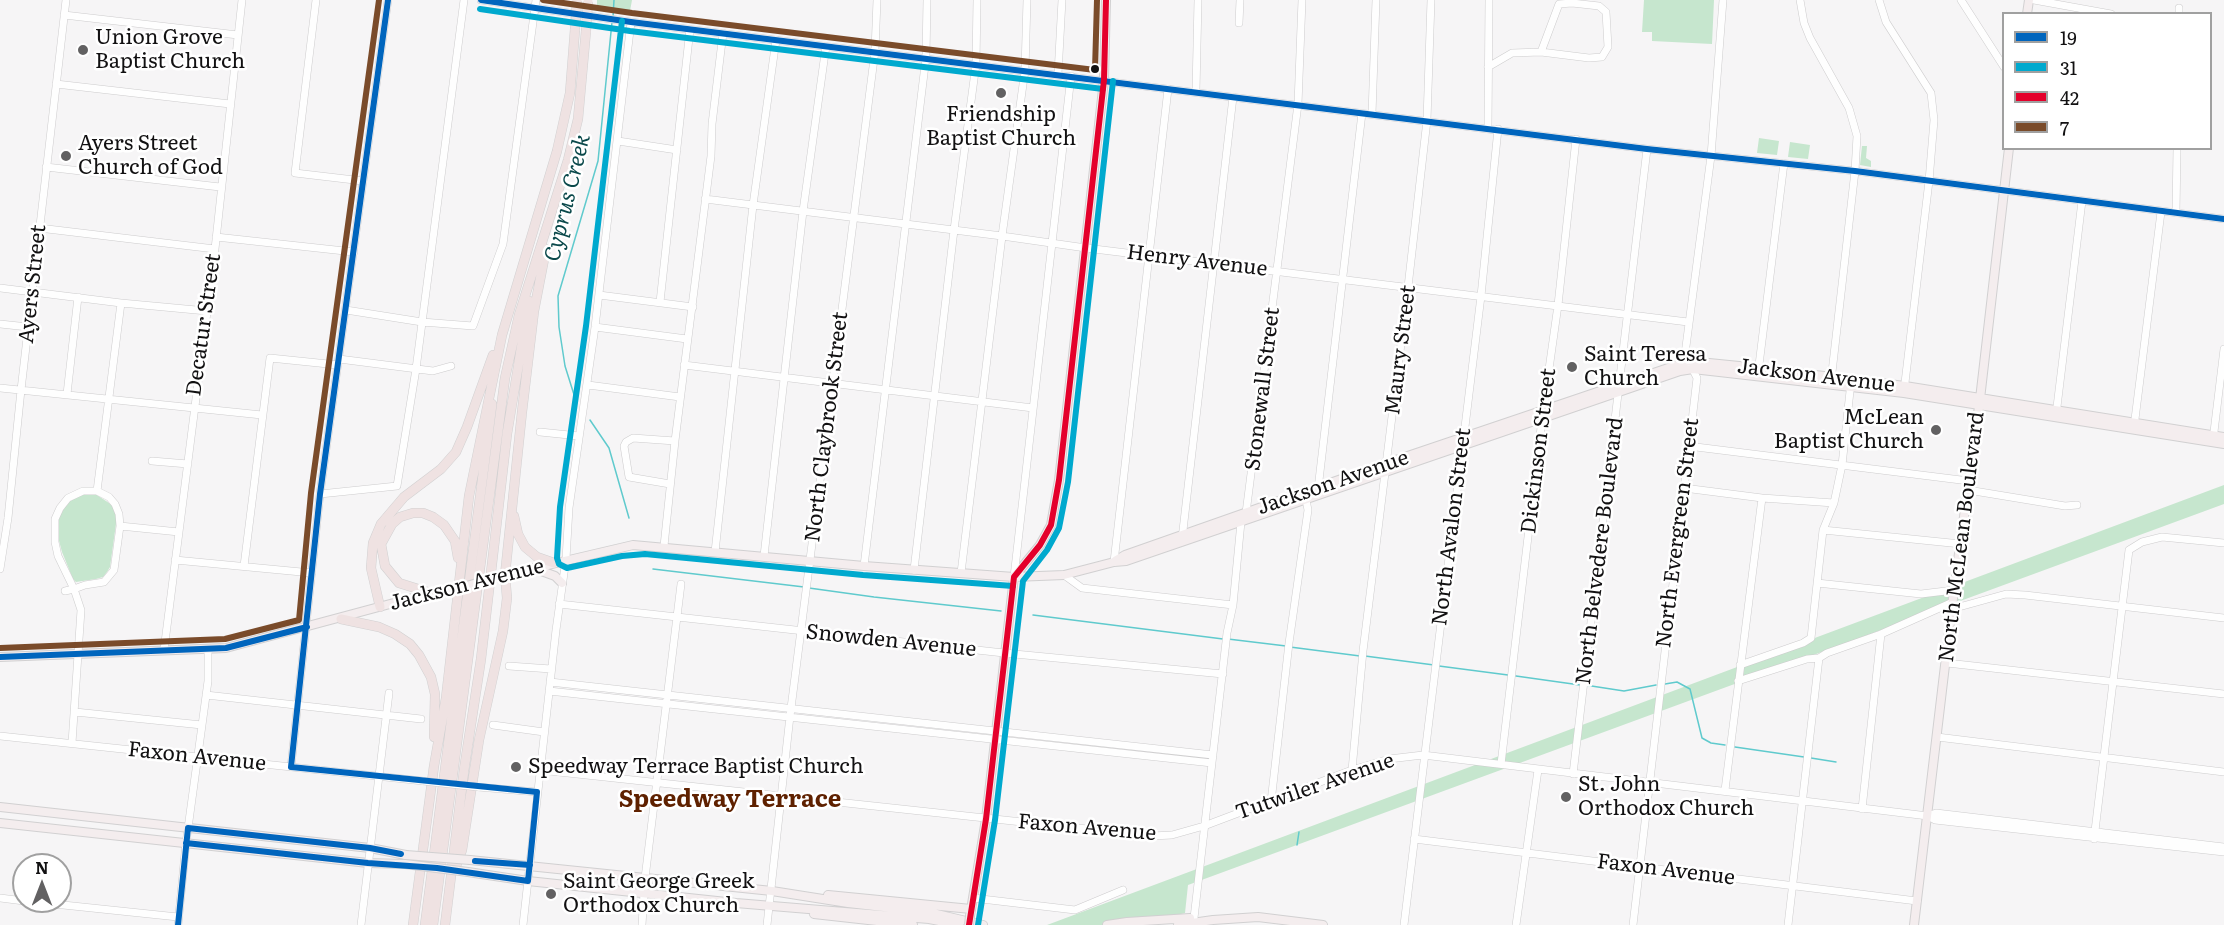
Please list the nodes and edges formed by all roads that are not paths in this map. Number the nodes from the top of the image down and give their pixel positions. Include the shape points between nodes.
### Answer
1 (66, 0) edge
2 (242, 0) edge
3 (316, 0) edge
4 (388, 0) edge
5 (464, 0) edge
6 (481, 0) edge
7 (577, 0) edge
8 (877, 0) edge
9 (927, 0) edge
10 (977, 0) edge
11 (1027, 0) edge
12 (1062, 0) edge
13 (1106, 0) edge
14 (1198, 0) edge
15 (1240, 0) edge
16 (1302, 0) edge
17 (1376, 0) edge
18 (1431, 0) edge
19 (1489, 0) edge
20 (1724, 0) edge
21 (1800, 0) edge
22 (1879, 0) edge
23 (1961, 0) edge
24 (2034, 0) edge
25 (588, 1) edge
26 (536, 4) edge
27 (2105, 12) edge
28 (64, 15) junction
29 (631, 22) junction
30 (1239, 23) dead end
31 (690, 29) junction
32 (723, 33) junction
33 (238, 34) junction
34 (776, 40) junction
35 (826, 46) junction
36 (874, 51) junction
37 (1541, 52) junction
38 (926, 57) junction
39 (975, 64) junction
40 (2002, 64) edge
41 (1488, 67) junction
42 (1025, 70) junction
43 (1058, 74) junction
44 (1071, 76) junction
45 (1104, 80) junction
46 (56, 84) junction
47 (1168, 89) junction
48 (1196, 91) junction
49 (1233, 97) junction
50 (230, 104) junction
51 (1298, 104) junction
52 (1362, 113) junction
53 (1372, 114) junction
54 (1427, 120) junction
55 (1488, 128) junction
56 (1498, 129) junction
57 (1576, 139) junction
58 (618, 141) junction
59 (1647, 149) junction
60 (677, 150) junction
61 (2009, 150) edge
62 (2177, 150) edge
63 (1711, 156) junction
64 (1784, 163) junction
65 (46, 167) junction
66 (1855, 171) junction
67 (363, 181) junction
68 (1929, 181) junction
69 (220, 187) junction
70 (2004, 191) junction
71 (705, 199) junction
72 (2082, 201) junction
73 (753, 205) junction
74 (554, 211) junction
75 (803, 211) junction
76 (2161, 212) junction
77 (2176, 213) junction
78 (853, 217) junction
79 (2224, 219) edge
80 (905, 224) junction
81 (549, 226) junction
82 (39, 228) junction
83 (954, 230) junction
84 (1002, 236) junction
85 (216, 237) junction
86 (1052, 242) junction
87 (1086, 248) junction
88 (215, 249) junction
89 (354, 252) junction
90 (1150, 256) junction
91 (1213, 263) junction
92 (1278, 271) junction
93 (1341, 279) junction
94 (1408, 287) junction
95 (0, 288) edge
96 (32, 291) junction
97 (599, 295) junction
98 (1481, 296) junction
99 (78, 297) junction
100 (660, 302) junction
101 (121, 303) junction
102 (1558, 305) junction
103 (693, 307) junction
104 (346, 310) junction
105 (207, 311) junction
106 (1627, 315) junction
107 (422, 322) junction
108 (1689, 322) junction
109 (0, 324) edge
110 (28, 327) junction
111 (595, 327) junction
112 (502, 335) junction
113 (687, 339) junction
114 (499, 345) junction
115 (2224, 349) edge
116 (338, 362) junction
117 (684, 364) junction
118 (1691, 365) junction
119 (451, 366) dead end
120 (416, 369) junction
121 (733, 371) junction
122 (1758, 372) junction
123 (783, 377) junction
124 (1831, 380) junction
125 (833, 383) junction
126 (1851, 383) junction
127 (588, 385) junction
128 (0, 388) edge
129 (885, 389) junction
130 (21, 390) junction
131 (1619, 390) junction
132 (1904, 390) junction
133 (67, 394) junction
134 (934, 395) junction
135 (680, 397) junction
136 (110, 399) junction
137 (982, 401) junction
138 (1980, 403) junction
139 (194, 407) junction
140 (1033, 408) junction
141 (2056, 414) junction
142 (262, 415) junction
143 (1543, 415) junction
144 (2134, 426) junction
145 (540, 432) dead end
146 (579, 436) junction
147 (2224, 437) edge
148 (2213, 439) junction
149 (675, 441) junction
150 (1463, 442) junction
151 (2224, 444) edge
152 (1688, 446) junction
153 (152, 461) dead end
154 (1387, 463) junction
155 (188, 464) junction
156 (1842, 465) junction
157 (1386, 473) junction
158 (670, 484) junction
159 (1968, 485) junction
160 (1684, 488) junction
161 (513, 489) junction
162 (97, 491) junction
163 (1318, 491) junction
164 (320, 494) junction
165 (1305, 496) junction
166 (1762, 498) junction
167 (1834, 503) junction
168 (2077, 505) dead end
169 (1246, 513) junction
170 (1240, 522) junction
171 (120, 526) junction
172 (1823, 530) junction
173 (179, 532) junction
174 (1183, 538) junction
175 (2224, 543) edge
176 (1961, 544) junction
177 (664, 546) junction
178 (715, 552) junction
179 (764, 556) junction
180 (566, 559) junction
181 (175, 560) junction
182 (811, 561) junction
183 (1114, 562) junction
184 (554, 563) junction
185 (244, 566) junction
186 (864, 566) junction
187 (533, 568) junction
188 (0, 569) edge
189 (459, 570) junction
190 (914, 570) junction
191 (312, 573) junction
192 (961, 573) junction
193 (1064, 575) junction
194 (503, 576) junction
195 (1014, 577) junction
196 (562, 583) junction
197 (1817, 583) junction
198 (681, 584) dead end
199 (74, 589) junction
200 (1954, 590) junction
201 (65, 591) dead end
202 (431, 594) junction
203 (560, 604) junction
204 (1233, 605) junction
205 (1953, 605) junction
206 (380, 607) junction
207 (2123, 607) junction
208 (677, 617) junction
209 (2224, 618) edge
210 (341, 619) junction
211 (307, 627) junction
212 (802, 631) junction
213 (1881, 634) junction
214 (208, 649) junction
215 (164, 650) junction
216 (78, 653) junction
217 (1004, 653) junction
218 (0, 657) edge
219 (1819, 658) junction
220 (1947, 663) junction
221 (1740, 665) junction
222 (509, 666) dead end
223 (551, 669) junction
224 (1223, 674) junction
225 (1738, 681) junction
226 (550, 682) junction
227 (2113, 682) junction
228 (549, 691) junction
229 (389, 693) dead end
230 (2224, 694) edge
231 (206, 695) junction
232 (668, 699) junction
233 (299, 706) junction
234 (75, 712) junction
235 (791, 712) junction
236 (387, 715) junction
237 (421, 719) dead end
238 (202, 725) junction
239 (493, 725) dead end
240 (544, 732) junction
241 (995, 734) junction
242 (0, 736) edge
243 (1937, 737) junction
244 (72, 743) junction
245 (1120, 748) junction
246 (1213, 755) junction
247 (1424, 755) junction
248 (199, 758) junction
249 (2104, 758) junction
250 (1212, 763) junction
251 (1501, 764) junction
252 (434, 766) junction
253 (291, 767) junction
254 (540, 770) junction
255 (1352, 770) junction
256 (1538, 770) junction
257 (2224, 772) edge
258 (1573, 774) junction
259 (379, 777) junction
260 (1649, 781) junction
261 (658, 784) junction
262 (1725, 790) junction
263 (537, 792) junction
264 (782, 797) junction
265 (1803, 801) junction
266 (1270, 802) junction
267 (0, 807) edge
268 (1862, 809) junction
269 (1928, 816) junction
270 (986, 819) junction
271 (0, 823) edge
272 (1204, 826) junction
273 (188, 828) junction
274 (2095, 836) junction
275 (1414, 839) junction
276 (186, 843) junction
277 (2175, 844) junction
278 (370, 848) junction
279 (2224, 848) edge
280 (2224, 852) edge
281 (1527, 853) junction
282 (405, 860) junction
283 (368, 862) junction
284 (530, 865) junction
285 (1639, 868) junction
286 (645, 878) junction
287 (528, 881) junction
288 (450, 885) junction
289 (1793, 885) junction
290 (1123, 890) dead end
291 (772, 891) junction
292 (645, 893) junction
293 (973, 898) junction
294 (1917, 901) junction
295 (770, 906) junction
296 (72, 907) edge
297 (970, 917) edge
298 (1194, 918) junction
299 (1234, 918) junction
300 (178, 921) edge
301 (361, 925) edge
302 (413, 925) edge
303 (425, 925) edge
304 (433, 925) edge
305 (445, 925) edge
306 (523, 925) edge
307 (642, 925) edge
308 (767, 925) edge
309 (913, 925) edge
310 (959, 925) edge
311 (983, 925) edge
312 (1107, 925) edge
313 (1178, 925) edge
314 (1323, 925) edge
315 (1404, 925) edge
316 (1516, 925) edge
317 (1633, 925) edge
318 (1788, 925) edge
319 (1914, 925) edge

1 - 28 street, Ayers Street
2 - 33 street, Decatur Street
3 - 67 street via 295,173
4 - 67 street
5 - 107 street
6 - 26 street
7 - 112 highway, bridge via 570,93 557,151
8 - 36 street, North Claybrook Street
9 - 38 street
10 - 39 street
11 - 42 street
12 - 43 street
13 - 45 main road
14 - 48 street
15 - 30 street
16 - 51 street, Stonewall Street
17 - 53 street
18 - 54 street, Maury Street
19 - 41 street
20 - 63 street, North Evergreen Street
21 - 66 street via 1810,38 1852,116 1857,142
22 - 68 street via 1886,22 1931,93 1934,120
23 - 40 street
24 - 27 street
25 - 74 highway, bridge via 578,119
26 - 29 street
26 - 107 street via 503,244 473,326
28 - 33 street
28 - 46 street, Ayers Street
29 - 31 street
29 - 58 street
31 - 32 street
31 - 60 street
32 - 34 street
32 - 71 street
33 - 50 street, Decatur Street
34 - 35 street
34 - 73 street
35 - 36 street
35 - 75 street
36 - 38 street
36 - 78 street, North Claybrook Street
37 - 37 street via 1602,57 1608,47 1606,12 1599,6 1559,4
37 - 41 street via 1512,53
38 - 39 street
38 - 80 street
39 - 42 street
39 - 83 street
41 - 55 street
42 - 43 street
42 - 84 street
43 - 44 street
44 - 45 street
44 - 86 street
45 - 47 street
45 - 87 main road
46 - 50 street
46 - 65 street, Ayers Street
47 - 48 street
47 - 90 street
48 - 49 street
49 - 51 street
49 - 91 street
50 - 69 street, Decatur Street
51 - 52 street
51 - 92 street, Stonewall Street
52 - 53 street
52 - 93 street
53 - 54 street
54 - 55 street
54 - 94 street, Maury Street
55 - 56 street
56 - 57 street
56 - 98 street, North Avalon Street
57 - 59 street
57 - 102 street, Dickinson Street
58 - 60 street
58 - 97 street
59 - 63 street
59 - 106 street, North Belvedere Boulevard
60 - 100 street
61 - 70 main road, North McLean Boulevard
62 - 77 street
63 - 64 street
63 - 108 street, North Evergreen Street
64 - 66 street
64 - 122 street
65 - 69 street
65 - 82 street, Ayers Street
66 - 68 street
66 - 124 street
67 - 89 street
68 - 70 street
68 - 132 street
69 - 85 street, Decatur Street
70 - 72 street
70 - 138 main road, North McLean Boulevard
71 - 73 street, Henry Avenue
71 - 103 street
72 - 76 street
72 - 141 street
73 - 75 street, Henry Avenue
73 - 121 street
74 - 81 highway
74 - 161 highway via 534,311
75 - 78 street, Henry Avenue
75 - 123 street
76 - 77 street
76 - 144 street
77 - 79 street
78 - 80 street, Henry Avenue
78 - 125 street, North Claybrook Street
80 - 83 street, Henry Avenue
80 - 129 street
81 - 288 highway via 527,309 507,434
81 - 304 highway via 519,315 505,378
82 - 88 street
82 - 96 street, Ayers Street
83 - 84 street, Henry Avenue
83 - 134 street
84 - 86 street, Henry Avenue
84 - 137 street
85 - 88 street, Decatur Street
85 - 89 street
86 - 87 street, Henry Avenue
86 - 140 street
87 - 90 street, Henry Avenue
87 - 195 main road via 1051,525
88 - 105 street, Decatur Street
89 - 104 street
90 - 91 street, Henry Avenue
90 - 183 street
91 - 92 street, Henry Avenue
91 - 174 street
92 - 93 street, Henry Avenue
92 - 169 street, Stonewall Street
93 - 94 street, Henry Avenue
93 - 163 street
94 - 98 street, Henry Avenue
94 - 154 street, Maury Street
95 - 96 street
96 - 99 street
96 - 110 street, Ayers Street
97 - 100 street
97 - 111 street
98 - 102 street, Henry Avenue
98 - 150 street, North Avalon Street
99 - 101 street
99 - 133 street
100 - 103 street
101 - 105 street
101 - 136 street
102 - 106 street, Henry Avenue
102 - 143 street, Dickinson Street
103 - 113 street
104 - 107 street
104 - 116 street
105 - 139 street, Decatur Street
106 - 108 street, Henry Avenue
106 - 131 street, North Belvedere Boulevard
107 - 120 street
108 - 118 street, North Evergreen Street via 1685,354
109 - 110 street
110 - 130 street, Ayers Street
111 - 113 street
111 - 127 street
112 - 114 highway
112 - 206 highway via 456,452 441,469 404,496 381,524 373,543 371,568
113 - 117 street
114 - 189 highway via 469,496
114 - 303 highway
115 - 148 street
116 - 120 street
116 - 142 street via 270,358
116 - 164 street
117 - 121 street
117 - 135 street
118 - 122 main road, Jackson Avenue
118 - 131 main road, Jackson Avenue
118 - 152 street, North Evergreen Street via 1697,378
119 - 120 street via 433,371
120 - 164 street via 397,486
121 - 123 street
121 - 178 street
122 - 124 main road, Jackson Avenue
123 - 125 street
123 - 179 street
124 - 126 main road, Jackson Avenue
125 - 129 street
125 - 182 street, North Claybrook Street
126 - 132 main road, Jackson Avenue
126 - 156 street
127 - 135 street
127 - 146 street
128 - 130 street
129 - 134 street
129 - 186 street
130 - 133 street
130 - 188 street, Ayers Street
131 - 143 main road, Jackson Avenue
131 - 258 street, North Belvedere Boulevard
132 - 138 main road, Jackson Avenue
133 - 136 street
134 - 137 street
134 - 190 street
135 - 149 street
136 - 139 street
136 - 162 street
137 - 140 street
137 - 192 street
138 - 141 main road, Jackson Avenue
138 - 159 main road, North McLean Boulevard
139 - 142 street
139 - 155 street, Decatur Street
140 - 195 street
141 - 144 main road, Jackson Avenue
142 - 185 street
143 - 150 main road, Jackson Avenue
143 - 251 street, Dickinson Street
144 - 148 main road, Jackson Avenue
145 - 146 street
146 - 180 street
147 - 148 main road, Jackson Avenue
148 - 151 main road, Jackson Avenue
149 - 158 street
149 - 158 street via 633,438 624,446 629,477
150 - 154 main road, Jackson Avenue
150 - 157 main road, Jackson Avenue
150 - 247 street, North Avalon Street
152 - 156 street
152 - 160 street, North Evergreen Street
153 - 155 street
154 - 157 street, Maury Street
154 - 163 main road, Jackson Avenue
155 - 173 street, Decatur Street
156 - 159 street
156 - 167 street
157 - 163 main road, Jackson Avenue
157 - 255 street, Maury Street
158 - 177 street
159 - 168 street
159 - 176 main road, North McLean Boulevard
160 - 166 street
160 - 260 street, North Evergreen Street
161 - 184 highway via 518,534 537,557
161 - 194 highway
162 - 171 street via 115,504
162 - 199 street via 83,491 68,498 55,519 58,556
163 - 165 main road, Jackson Avenue
164 - 191 street
165 - 169 main road, Jackson Avenue
165 - 170 main road, Jackson Avenue
165 - 266 street via 1308,510
166 - 167 street
166 - 221 street
167 - 172 street
169 - 170 street, Stonewall Street
169 - 174 main road, Jackson Avenue
170 - 174 main road, Jackson Avenue
170 - 204 street, Stonewall Street
171 - 173 street
171 - 199 street via 114,570 104,582
172 - 176 street
172 - 197 street
173 - 181 street, Decatur Street
174 - 183 main road, Jackson Avenue
175 - 207 street via 2162,537 2129,550
176 - 200 main road, North McLean Boulevard
177 - 178 main road, Jackson Avenue
177 - 180 main road, Jackson Avenue via 633,544
178 - 179 main road, Jackson Avenue
179 - 182 main road, Jackson Avenue
180 - 184 main road, Jackson Avenue
180 - 196 street
181 - 185 street
181 - 215 street, Decatur Street
182 - 186 main road, Jackson Avenue
182 - 212 street, North Claybrook Street
183 - 193 main road, Jackson Avenue
184 - 187 main road, Jackson Avenue
185 - 191 street
186 - 190 main road, Jackson Avenue
187 - 194 main road, Jackson Avenue
187 - 196 main road via 555,576
189 - 202 highway via 455,541 444,525 423,513 400,517 381,544 385,567 399,583
189 - 252 highway via 446,698
190 - 192 main road, Jackson Avenue
191 - 211 street
192 - 195 main road, Jackson Avenue
193 - 195 main road, Jackson Avenue
193 - 204 street via 1082,588
194 - 202 main road, Jackson Avenue, bridge
194 - 288 highway via 507,598 503,631 479,740 462,849
195 - 217 main road
196 - 203 street
197 - 200 street via 1921,594
197 - 221 street via 1810,638
198 - 208 street
199 - 201 street
199 - 216 street via 81,610
200 - 205 main road, North McLean Boulevard
202 - 206 main road, Jackson Avenue
203 - 208 street, Snowden Avenue
203 - 223 street
204 - 224 street, Stonewall Street
205 - 207 street via 1959,608 2006,594
205 - 213 street
205 - 220 main road, North McLean Boulevard
206 - 210 main road, Jackson Avenue
207 - 209 street
207 - 227 street
208 - 212 street, Snowden Avenue
208 - 232 street
210 - 211 main road, Jackson Avenue
210 - 252 highway via 395,634 419,655 435,694
211 - 214 main road, Jackson Avenue via 229,648
211 - 233 street
212 - 217 street, Snowden Avenue
212 - 235 street, North Claybrook Street
213 - 219 street
213 - 268 street
214 - 215 main road, Jackson Avenue
214 - 231 street
215 - 216 main road, Jackson Avenue
216 - 218 main road, Jackson Avenue
216 - 234 street
217 - 224 street, Snowden Avenue
217 - 241 main road
219 - 225 street
219 - 265 street
220 - 227 street
220 - 243 main road, North McLean Boulevard
221 - 225 street
222 - 223 street
223 - 226 street
224 - 246 street, Stonewall Street
225 - 262 street
226 - 228 street
226 - 232 street
227 - 230 street
227 - 249 street
228 - 232 street
228 - 240 street
229 - 236 street
231 - 233 street
231 - 238 street
232 - 235 street
232 - 261 street
233 - 236 street
233 - 253 street
234 - 238 street
234 - 244 street
235 - 241 street
235 - 264 street, North Claybrook Street
236 - 237 street
236 - 259 street
238 - 248 street
239 - 240 street
240 - 254 street
241 - 245 street
241 - 270 main road
242 - 244 street, Faxon Avenue
243 - 249 street
243 - 269 main road, North McLean Boulevard
244 - 248 street, Faxon Avenue
245 - 246 street
245 - 250 street
246 - 250 street, Stonewall Street
247 - 251 street, Tutwiler Avenue
247 - 255 street, Tutwiler Avenue via 1389,759
247 - 275 street, North Avalon Street
248 - 253 street, Faxon Avenue
248 - 273 street
249 - 257 street
249 - 274 street
250 - 272 street, Stonewall Street
251 - 256 street, Tutwiler Avenue
252 - 302 highway
253 - 259 street, Faxon Avenue
254 - 261 street, Faxon Avenue
254 - 263 street
255 - 266 street, Tutwiler Avenue
256 - 258 street, Tutwiler Avenue
256 - 281 street
258 - 260 street, Tutwiler Avenue
259 - 263 street, Faxon Avenue, bridge
259 - 278 street
260 - 262 street, Tutwiler Avenue
260 - 285 street, North Evergreen Street
261 - 264 street, Faxon Avenue
261 - 286 street
262 - 265 street, Tutwiler Avenue
263 - 284 street
264 - 270 street, Faxon Avenue
264 - 291 street, North Claybrook Street
265 - 268 street, Tutwiler Avenue
265 - 289 street
266 - 272 street, Tutwiler Avenue
267 - 273 main road
268 - 269 street, Tutwiler Avenue
269 - 274 street, Tutwiler Avenue via 1935,820
269 - 294 main road, North McLean Boulevard
270 - 272 street, Faxon Avenue via 1152,836
270 - 293 main road
271 - 276 main road
272 - 298 street, Stonewall Street
273 - 276 street
273 - 278 main road
274 - 277 street, Tutwiler Avenue
275 - 281 street, Faxon Avenue
275 - 315 street, North Avalon Street
276 - 283 main road
276 - 300 street
277 - 279 street, Tutwiler Avenue
277 - 280 street, Tutwiler Avenue
278 - 282 main road
278 - 283 street
281 - 285 street, Faxon Avenue
281 - 316 street
282 - 283 main road
282 - 284 main road, bridge
282 - 287 main road, bridge
283 - 301 street
284 - 286 main road
284 - 287 street
285 - 289 street, Faxon Avenue
285 - 317 street, North Evergreen Street
286 - 291 main road
286 - 292 street
287 - 292 main road
287 - 306 street
288 - 305 highway
289 - 294 street, Faxon Avenue
289 - 318 street
290 - 293 street via 1075,910
291 - 295 street, North Claybrook Street
291 - 297 main road
291 - 311 main road via 928,912
292 - 295 main road
292 - 307 street
293 - 297 main road
294 - 319 main road, North McLean Boulevard
295 - 308 street, North Claybrook Street
295 - 309 main road
295 - 310 main road
296 - 300 street
298 - 299 main road
298 - 312 main road
299 - 313 main road
299 - 314 main road via 1267,917

